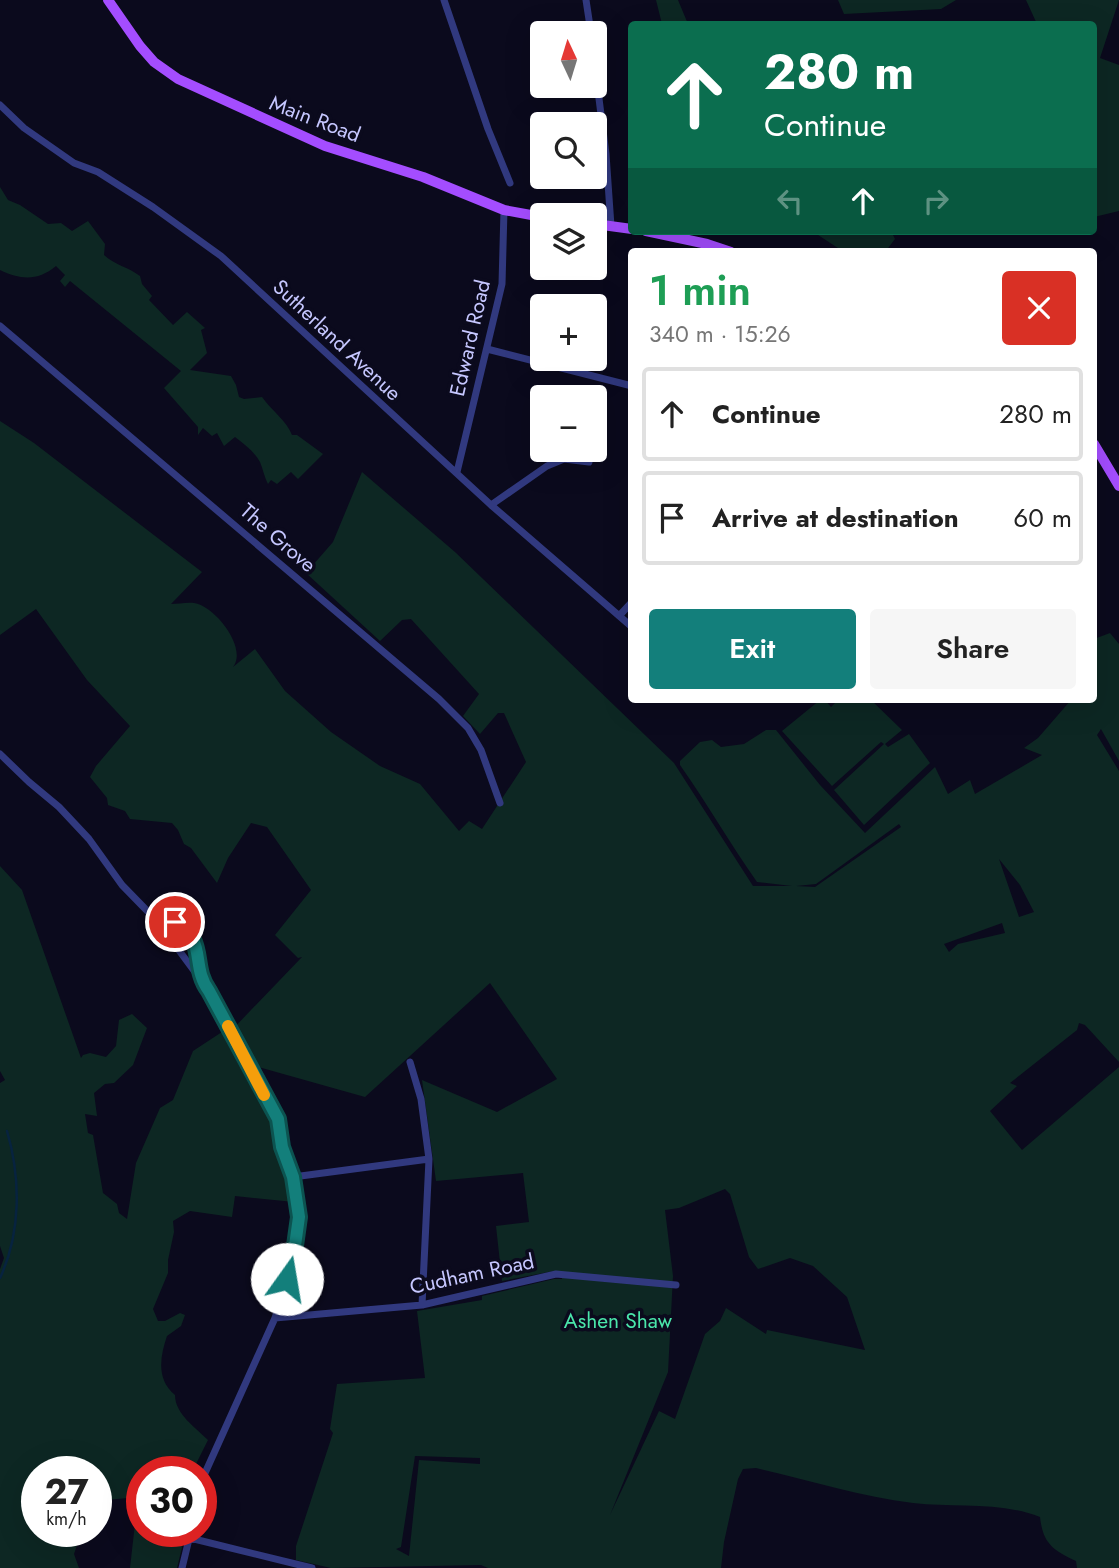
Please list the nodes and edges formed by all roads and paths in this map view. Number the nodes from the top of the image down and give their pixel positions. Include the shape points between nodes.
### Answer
1 (108, 0) edge
2 (444, 0) edge
3 (586, 0) edge
4 (589, 21) edge
5 (599, 98) edge
6 (0, 105) edge
7 (510, 183) dead end
8 (504, 210) junction
9 (530, 215) edge
10 (607, 226) edge
11 (611, 226) junction
12 (628, 228) edge
13 (665, 235) edge
14 (719, 248) edge
15 (0, 326) edge
16 (487, 349) junction
17 (628, 385) edge
18 (1097, 449) edge
19 (557, 462) edge
20 (457, 472) junction
21 (1119, 486) edge
22 (491, 505) junction
23 (628, 606) edge
24 (619, 616) junction
25 (628, 624) edge
26 (0, 754) edge
27 (499, 803) dead end
28 (158, 922) junction
29 (201, 979) junction
30 (411, 1062) dead end
31 (429, 1159) junction
32 (293, 1177) junction
33 (676, 1285) dead end
34 (422, 1305) junction
35 (275, 1318) junction
36 (213, 1456) edge
37 (217, 1542) edge
38 (188, 1547) edge
39 (183, 1568) edge
40 (312, 1568) edge

1 - 8 main road, Main Road via 154,62 178,79 325,146 423,177
2 - 7 street
3 - 4 street
5 - 11 street
6 - 20 street, Sutherland Avenue via 74,163 98,172 221,256
8 - 9 main road, Main Road
8 - 16 street, Edward Road via 502,284
10 - 11 main road
11 - 12 main road
13 - 14 main road
15 - 27 street, The Grove via 439,699 468,728 481,750
16 - 17 street
16 - 20 street, Edward Road
18 - 21 main road
19 - 22 street
20 - 22 street, Sutherland Avenue
22 - 24 street, Sutherland Avenue
23 - 24 street
24 - 25 street, Sutherland Avenue
26 - 28 street via 59,807 89,839 121,885
28 - 29 street
28 - 29 street via 175,922 187,929 197,945
29 - 32 street via 278,1119
30 - 31 street
31 - 32 street
31 - 34 street
32 - 35 street via 299,1217 293,1260
33 - 34 street, Cudham Road via 556,1274
34 - 35 street, Cudham Road
35 - 36 street
37 - 40 street
38 - 39 street

